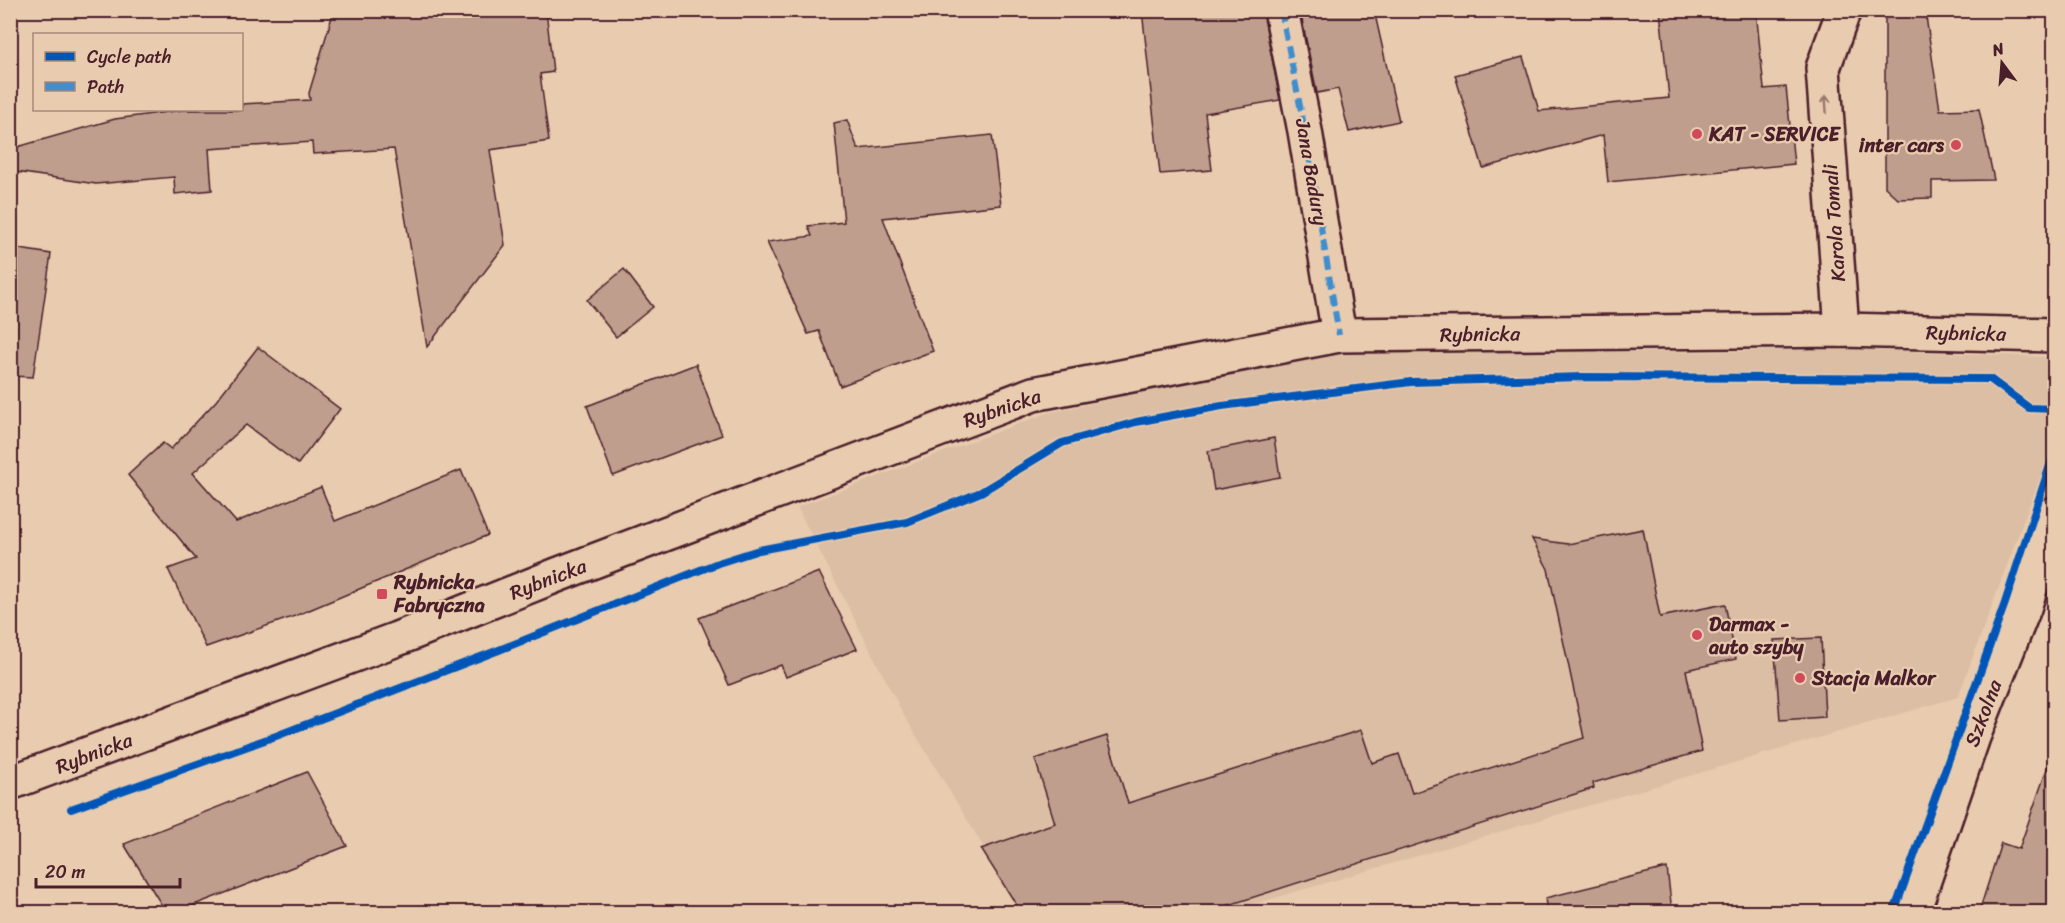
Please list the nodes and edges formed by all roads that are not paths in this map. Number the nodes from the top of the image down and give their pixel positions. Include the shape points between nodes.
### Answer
1 (1281, 10) edge
2 (1844, 10) edge
3 (1842, 330) junction
4 (1339, 335) junction
5 (2055, 335) edge
6 (2055, 514) edge
7 (10, 783) edge
8 (1913, 912) edge

1 - 4 street, Jana Badury
3 -> 2 street, Karola Tomali via 1823,68
3 - 4 street, Rybnicka
3 - 5 street, Rybnicka
4 - 7 street, Rybnicka via 1034,394
6 - 8 street, Szkolna

